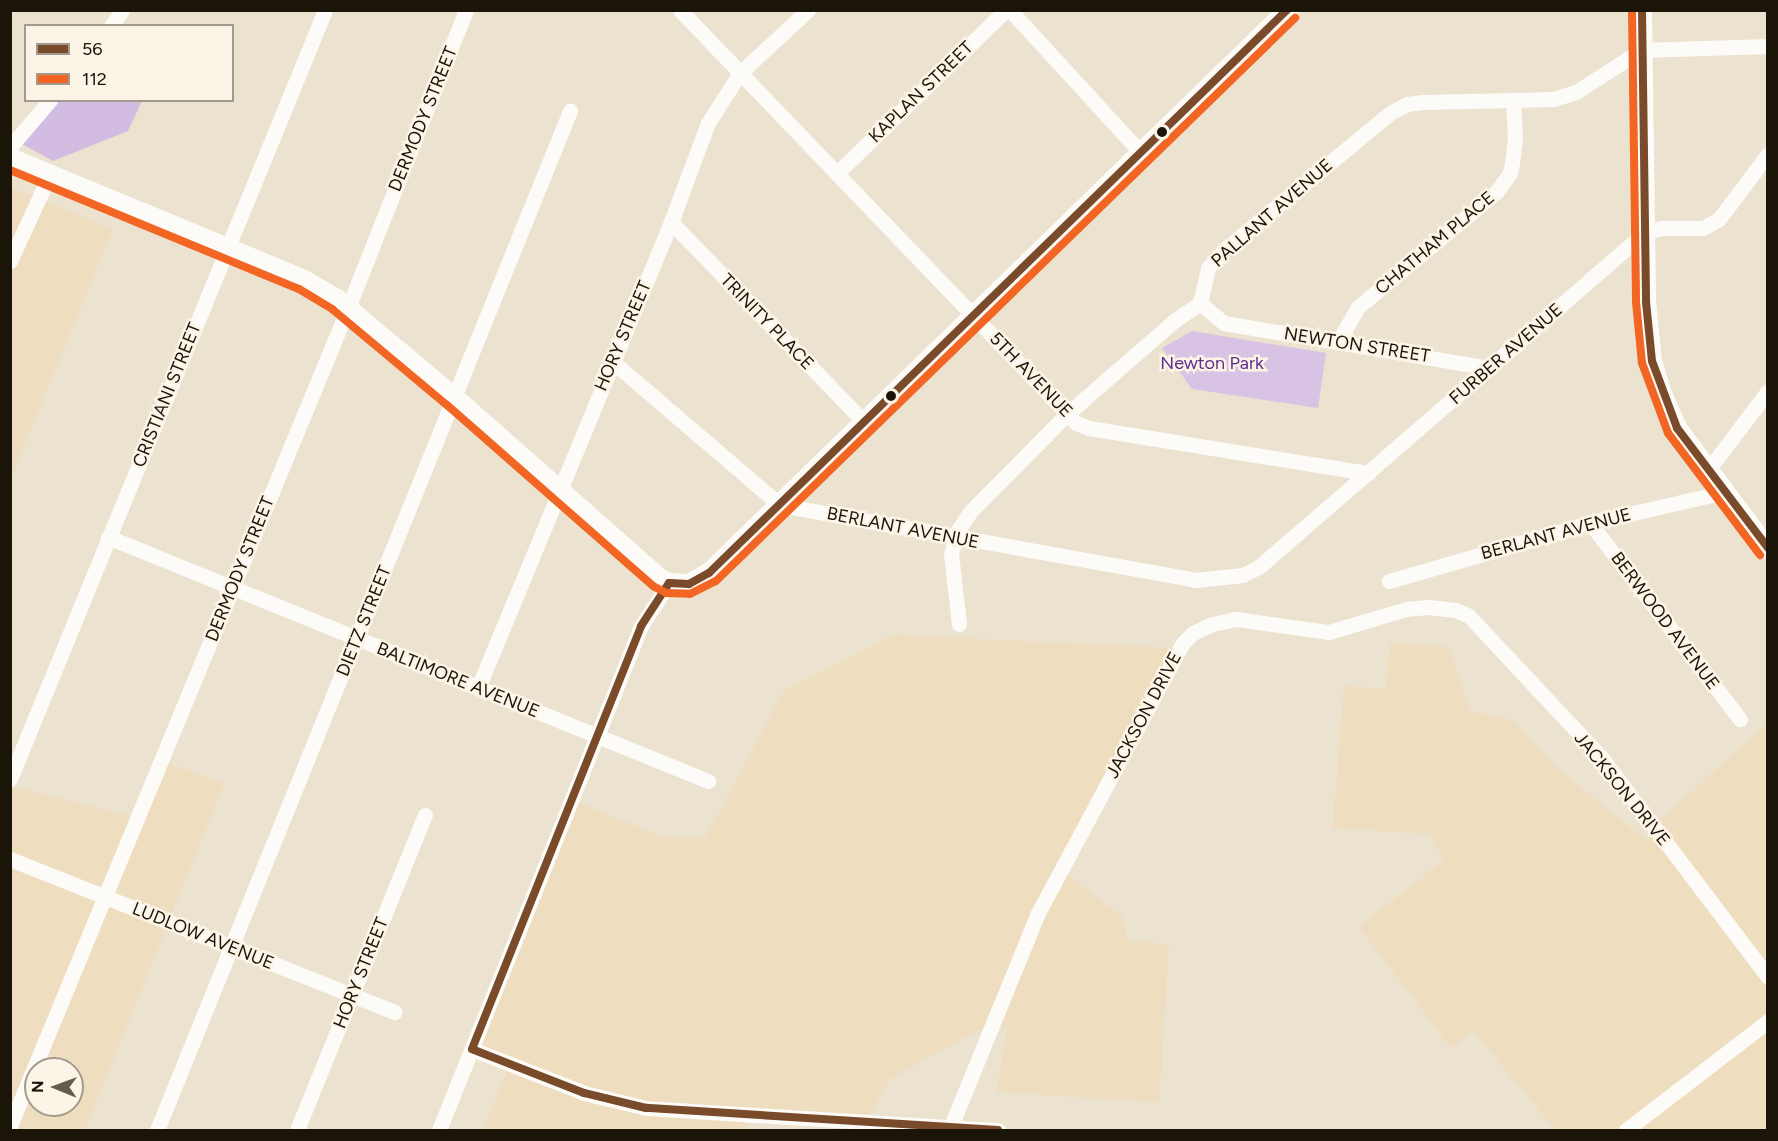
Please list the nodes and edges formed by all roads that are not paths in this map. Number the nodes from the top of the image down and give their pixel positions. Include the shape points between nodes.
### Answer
1 (122, 10) edge
2 (325, 10) edge
3 (466, 10) edge
4 (680, 10) edge
5 (808, 10) edge
6 (1006, 10) edge
7 (1010, 10) edge
8 (1288, 10) edge
9 (1642, 10) edge
10 (112, 24) edge
11 (1767, 46) edge
12 (1641, 50) junction
13 (740, 73) junction
14 (1514, 100) junction
15 (48, 102) edge
16 (570, 111) dead end
17 (10, 147) edge
18 (1141, 153) junction
19 (1767, 154) edge
20 (10, 158) edge
21 (837, 173) junction
22 (50, 174) junction
23 (671, 222) junction
24 (1644, 233) junction
25 (227, 248) junction
26 (10, 261) edge
27 (1200, 303) junction
28 (348, 308) junction
29 (974, 315) junction
30 (1338, 342) junction
31 (613, 362) junction
32 (1490, 368) junction
33 (1767, 391) edge
34 (454, 397) junction
35 (1067, 414) junction
36 (864, 422) junction
37 (1708, 470) junction
38 (1368, 473) junction
39 (558, 490) junction
40 (1724, 492) junction
41 (779, 505) junction
42 (1590, 523) junction
43 (108, 537) junction
44 (955, 538) junction
45 (1767, 549) edge
46 (1243, 575) joint
47 (1389, 581) dead end
48 (669, 584) junction
49 (232, 588) junction
50 (959, 624) dead end
51 (356, 638) junction
52 (478, 688) junction
53 (1740, 719) dead end
54 (598, 736) junction
55 (10, 779) edge
56 (708, 781) dead end
57 (425, 815) dead end
58 (10, 859) edge
59 (105, 897) junction
60 (231, 947) junction
61 (1767, 977) edge
62 (352, 995) junction
63 (395, 1012) dead end
64 (1767, 1021) edge
65 (472, 1049) junction
66 (10, 1126) edge
67 (951, 1126) junction
68 (157, 1131) edge
69 (297, 1131) edge
70 (439, 1131) edge
71 (998, 1131) edge
72 (1626, 1131) edge

1 - 10 street
2 - 25 street, CRISTIANI STREET
3 - 28 street, DERMODY STREET
4 - 13 street, 5TH AVENUE
5 - 13 street, HORY STREET
6 - 21 street, KAPLAN STREET
7 - 18 street
8 - 18 main road
9 - 12 main road
11 - 12 street
12 - 14 street, PALLANT AVENUE via 1576,92 1554,99
12 - 24 main road
13 - 21 street, 5TH AVENUE
13 - 23 street, HORY STREET via 708,123
14 - 27 street, PALLANT AVENUE via 1424,102 1407,104 1390,113 1216,258 1205,276
14 - 30 street, CHATHAM PLACE via 1512,163 1497,191 1358,307
15 - 17 street
16 - 34 street, DIETZ STREET
18 - 29 main road
19 - 24 street via 1712,225
20 - 22 main road
21 - 29 street, 5TH AVENUE
22 - 25 main road
22 - 26 street
23 - 31 street, HORY STREET
23 - 36 street, TRINITY PLACE
24 - 32 street, FURBER AVENUE
24 - 37 main road via 1647,324 1656,379 1677,428
25 - 28 main road via 304,280
25 - 43 street, CRISTIANI STREET
27 - 30 street, NEWTON STREET via 1224,323
27 - 35 street
28 - 34 main road
28 - 49 street, DERMODY STREET
29 - 35 street, 5TH AVENUE
29 - 36 main road
30 - 32 street, NEWTON STREET
31 - 39 street, HORY STREET
31 - 41 street
32 - 38 street, FURBER AVENUE
33 - 37 street
34 - 39 main road
34 - 51 street, DIETZ STREET
35 - 38 street, 5TH AVENUE via 1089,428
35 - 44 street via 970,511
36 - 41 main road
37 - 40 main road
38 - 46 street, FURBER AVENUE via 1260,566
39 - 48 main road
39 - 52 street, HORY STREET
40 - 42 street, BERLANT AVENUE
40 - 45 main road
41 - 44 street, BERLANT AVENUE
41 - 48 main road via 703,578 689,584
42 - 47 street, BERLANT AVENUE
42 - 53 street, BERWOOD AVENUE
43 - 49 street, BALTIMORE AVENUE
43 - 55 street, CRISTIANI STREET
44 - 46 street, BERLANT AVENUE via 1196,580
44 - 50 street via 951,569
48 - 54 street via 643,619
49 - 51 street, BALTIMORE AVENUE
49 - 59 street, DERMODY STREET
51 - 52 street, BALTIMORE AVENUE
51 - 60 street, DIETZ STREET
52 - 54 street, BALTIMORE AVENUE
54 - 56 street, BALTIMORE AVENUE
54 - 65 street
57 - 62 street, HORY STREET
58 - 59 street, LUDLOW AVENUE
59 - 60 street, LUDLOW AVENUE
59 - 66 street, DERMODY STREET
60 - 62 street, LUDLOW AVENUE
60 - 68 street, DIETZ STREET
61 - 67 street, JACKSON DRIVE via 1601,757 1469,616 1456,610 1406,609 1329,632 1236,619 1212,624 1193,633 1183,644 1038,913
62 - 63 street, LUDLOW AVENUE
62 - 69 street, HORY STREET
64 - 72 street
65 - 67 street via 584,1093 646,1108
65 - 70 street
67 - 71 street

